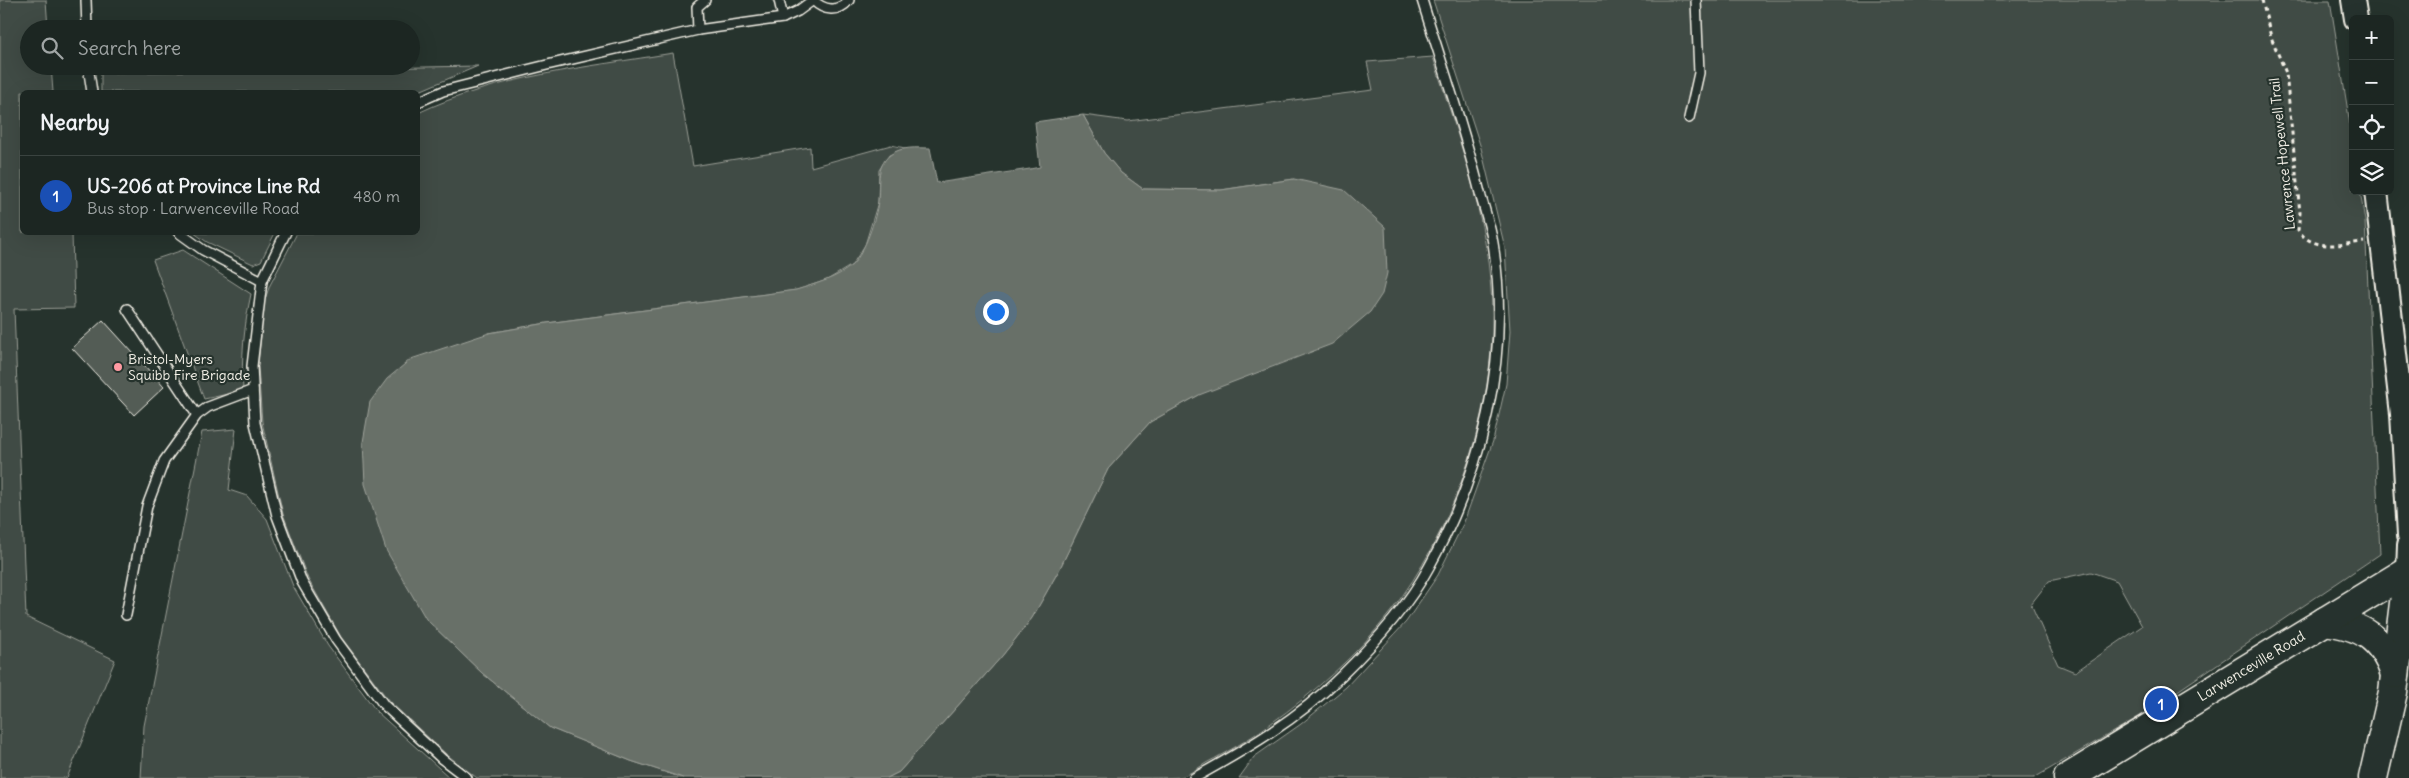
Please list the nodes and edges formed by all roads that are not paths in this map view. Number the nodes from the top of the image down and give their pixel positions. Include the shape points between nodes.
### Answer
1 (86, 0) edge
2 (705, 0) edge
3 (779, 0) edge
4 (813, 0) edge
5 (849, 0) edge
6 (1422, 0) edge
7 (1696, 0) edge
8 (2354, 0) edge
9 (2356, 15) edge
10 (783, 18) junction
11 (87, 20) edge
12 (698, 30) junction
13 (89, 75) edge
14 (92, 90) edge
15 (420, 101) edge
16 (1689, 118) dead end
17 (2376, 195) edge
18 (182, 235) edge
19 (285, 235) edge
20 (262, 281) junction
21 (127, 309) dead end
22 (254, 390) junction
23 (197, 415) junction
24 (2409, 535) edge
25 (2409, 562) edge
26 (126, 615) dead end
27 (2325, 621) junction
28 (2395, 674) junction
29 (1202, 776) edge
30 (467, 778) edge
31 (1194, 778) edge
32 (2068, 778) edge
33 (2373, 778) edge

1 - 11 lane
2 - 12 lane via 698,7
3 - 10 lane
4 - 5 lane via 825,9 836,9
4 - 10 lane
6 - 29 lane via 1470,151 1494,250 1499,330 1495,382 1482,438 1454,518 1428,569 1397,615 1324,691 1248,748
7 - 16 lane via 1699,73
8 - 9 street
10 - 12 lane
12 - 15 lane via 443,91
13 - 14 lane
17 - 24 street via 2402,414
18 - 20 lane via 203,250
19 - 20 lane
20 - 22 lane via 252,366
21 - 23 lane
22 - 23 lane via 208,407
22 - 30 lane via 256,423 265,469 277,516 302,582 336,640 384,705
23 - 26 lane via 164,461 147,506
25 - 27 main road, Larwenceville Road
25 - 28 main road
27 - 28 main road via 2347,624 2364,631 2390,658
27 - 32 main road, Larwenceville Road
28 - 33 main road
29 - 31 lane

